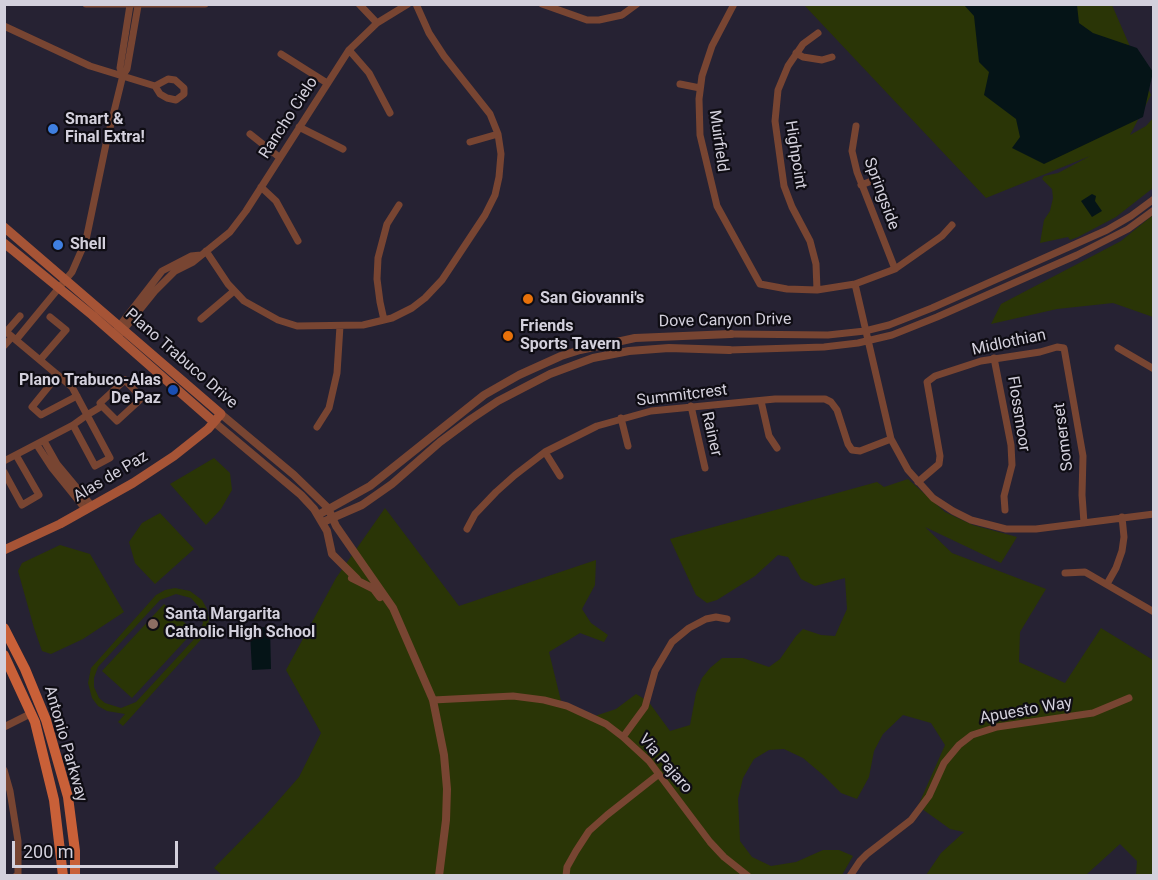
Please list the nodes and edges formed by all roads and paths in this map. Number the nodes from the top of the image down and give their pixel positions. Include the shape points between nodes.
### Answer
1 (86, 4) edge
2 (205, 4) edge
3 (359, 4) edge
4 (408, 4) edge
5 (416, 4) edge
6 (542, 4) edge
7 (637, 4) edge
8 (734, 4) edge
9 (134, 6) edge
10 (377, 23) junction
11 (4, 26) edge
12 (818, 33) dead end
13 (349, 50) junction
14 (796, 53) junction
15 (281, 54) dead end
16 (832, 57) dead end
17 (123, 75) junction
18 (327, 83) junction
19 (680, 84) dead end
20 (155, 86) dead end
21 (700, 88) junction
22 (390, 113) dead end
23 (856, 126) dead end
24 (299, 127) junction
25 (250, 134) dead end
26 (498, 134) junction
27 (470, 142) dead end
28 (343, 149) dead end
29 (279, 157) junction
30 (878, 179) dead end
31 (861, 185) junction
32 (261, 186) junction
33 (1154, 199) edge
34 (399, 205) dead end
35 (1154, 210) edge
36 (952, 225) dead end
37 (4, 227) edge
38 (298, 240) dead end
39 (4, 243) edge
40 (204, 253) junction
41 (173, 268) junction
42 (895, 269) junction
43 (156, 277) junction
44 (66, 280) junction
45 (162, 283) junction
46 (855, 285) junction
47 (58, 289) junction
48 (816, 290) junction
49 (234, 291) junction
50 (20, 316) dead end
51 (50, 317) dead end
52 (201, 319) dead end
53 (384, 320) junction
54 (340, 326) junction
55 (122, 327) junction
56 (865, 331) junction
57 (731, 334) joint
58 (10, 335) edge
59 (753, 335) junction
60 (115, 336) junction
61 (867, 341) junction
62 (4, 346) edge
63 (752, 348) junction
64 (1064, 348) joint
65 (1118, 348) dead end
66 (729, 350) joint
67 (994, 358) junction
68 (40, 360) junction
69 (1154, 369) edge
70 (58, 375) junction
71 (77, 396) junction
72 (761, 401) junction
73 (102, 406) junction
74 (691, 406) junction
75 (221, 414) junction
76 (87, 415) junction
77 (621, 418) junction
78 (214, 422) junction
79 (73, 425) junction
80 (317, 427) dead end
81 (891, 439) junction
82 (40, 443) junction
83 (628, 446) dead end
84 (777, 448) dead end
85 (545, 452) junction
86 (16, 455) junction
87 (4, 461) edge
88 (705, 468) dead end
89 (4, 472) edge
90 (560, 476) dead end
91 (918, 482) junction
92 (89, 508) junction
93 (328, 508) junction
94 (1154, 508) edge
95 (1005, 510) dead end
96 (1153, 514) edge
97 (1122, 517) junction
98 (333, 518) junction
99 (320, 519) junction
100 (1084, 523) junction
101 (467, 529) dead end
102 (4, 550) edge
103 (1065, 573) dead end
104 (1107, 584) junction
105 (1154, 612) edge
106 (727, 619) dead end
107 (398, 622) junction
108 (4, 628) edge
109 (4, 655) edge
110 (1129, 698) dead end
111 (433, 700) junction
112 (30, 714) junction
113 (4, 727) edge
114 (623, 737) junction
115 (4, 770) edge
116 (658, 774) junction
117 (8, 792) edge
118 (16, 876) edge
119 (63, 876) edge
120 (75, 876) edge
121 (440, 876) edge
122 (566, 876) edge
123 (748, 876) edge
124 (850, 876) edge

1 - 9 street
2 - 9 street
3 - 10 street
4 - 10 street, Rancho Cielo
5 - 26 street via 429,33 490,114
6 - 7 street via 587,20 622,15
8 - 21 street, Muirfield via 712,46
9 - 17 street via 120,68
10 - 13 street, Rancho Cielo
11 - 17 street via 72,59
12 - 14 street, Highpoint
13 - 18 street, Rancho Cielo
13 - 22 street via 369,73
14 - 16 street via 822,60
14 - 48 street, Highpoint via 778,90 775,121 784,186 810,241 816,264
15 - 18 street
17 - 20 street
17 - 44 street via 87,237
18 - 24 street, Rancho Cielo
19 - 21 street
21 - 48 street, Muirfield via 700,135 710,182 717,206 755,278 767,286
23 - 31 street, Springside via 852,151
24 - 28 street
24 - 29 street, Rancho Cielo
25 - 29 street
26 - 27 street
26 - 53 street via 499,177 485,215 434,290 412,308
29 - 32 street, Rancho Cielo
30 - 31 street
31 - 42 street, Springside
32 - 38 street via 276,201
32 - 40 street, Rancho Cielo via 230,232
33 - 56 street, Dove Canyon Drive via 1107,230 932,308
34 - 53 street via 387,224 378,258 377,279
35 - 61 street, Dove Canyon Drive via 1128,229 1077,255 937,317
36 - 42 street
37 - 44 main road, Plano Trabuco Drive
39 - 47 main road, Plano Trabuco Drive
40 - 41 street, Rancho Cielo via 194,262
40 - 49 street
41 - 43 street, Rancho Cielo
41 - 45 street, Rancho Cielo
42 - 46 street
43 - 45 street
43 - 55 street, Rancho Cielo
44 - 47 street
44 - 55 main road, Plano Trabuco Drive
45 - 55 street, Rancho Cielo
46 - 48 street
46 - 56 street
47 - 58 street
47 - 60 main road, Plano Trabuco Drive
49 - 52 street
49 - 54 street via 278,320 297,326
50 - 58 street
51 - 68 street via 66,330
53 - 54 street
54 - 80 street via 337,373 329,408
55 - 60 street, Rancho Cielo
55 - 75 main road, Plano Trabuco Drive
56 - 59 street, Dove Canyon Drive
56 - 61 street
57 - 59 street, Dove Canyon Drive
57 - 93 street, Dove Canyon Drive via 635,338 561,356 484,395 370,486
58 - 62 street
58 - 68 street
59 - 63 street
60 - 78 main road, Plano Trabuco Drive
61 - 63 street, Dove Canyon Drive via 824,347
61 - 81 street
63 - 66 street, Dove Canyon Drive
64 - 67 street, Midlothian
64 - 100 street, Somerset via 1083,456
65 - 69 street
66 - 98 street, Dove Canyon Drive via 629,351 593,358 550,374 489,407 440,442 378,495
67 - 91 street, Midlothian via 927,382 940,456 939,464
67 - 95 street, Flossmoor via 1011,445
68 - 70 street
70 - 71 street
70 - 71 street via 32,407 41,415
71 - 76 street
72 - 74 street, Summitcrest
72 - 81 street, Summitcrest via 831,402 852,450 860,451
72 - 84 street via 769,436
73 - 73 street via 100,403 125,380 142,398 117,422
73 - 76 street
74 - 77 street, Summitcrest
74 - 88 street, Rainer
75 - 78 main road, Alas de Paz
75 - 93 street, Plano Trabuco Drive
76 - 79 street
76 - 79 street via 110,458 95,466
77 - 83 street
77 - 85 street, Summitcrest
78 - 92 main road, Alas de Paz via 174,456
78 - 99 street, Plano Trabuco Drive via 301,495
79 - 82 street
81 - 91 street
82 - 86 street
82 - 92 street
85 - 90 street
85 - 101 street, Summitcrest via 496,492
86 - 87 street
86 - 89 street via 39,495 22,505
91 - 100 street via 953,511 995,527 1036,529
92 - 102 main road, Alas de Paz
93 - 98 street, Plano Trabuco Drive
93 - 99 street, Dove Canyon Drive
94 - 96 street
96 - 97 street
97 - 100 street
97 - 104 street via 1122,551
98 - 99 street, Dove Canyon Drive
98 - 107 street, Plano Trabuco Drive via 393,608
99 - 107 street via 336,559 374,589
103 - 104 street via 1085,572
104 - 105 street
106 - 114 street via 706,619 672,642 655,671 645,707
107 - 111 street
108 - 120 main road, Antonio Parkway via 39,702 66,789
109 - 112 main road, Antonio Parkway
110 - 124 street, Apuesto Way via 1093,713 997,727 972,735 944,763 929,796 911,820 867,854
111 - 114 street, Via Pajaro via 513,696 544,700 585,713
111 - 121 street via 447,789
112 - 113 street
112 - 119 main road, Antonio Parkway via 54,800
114 - 116 street, Via Pajaro
115 - 117 street
116 - 122 street via 589,831
116 - 123 street, Via Pajaro via 723,857
117 - 118 street via 18,841

